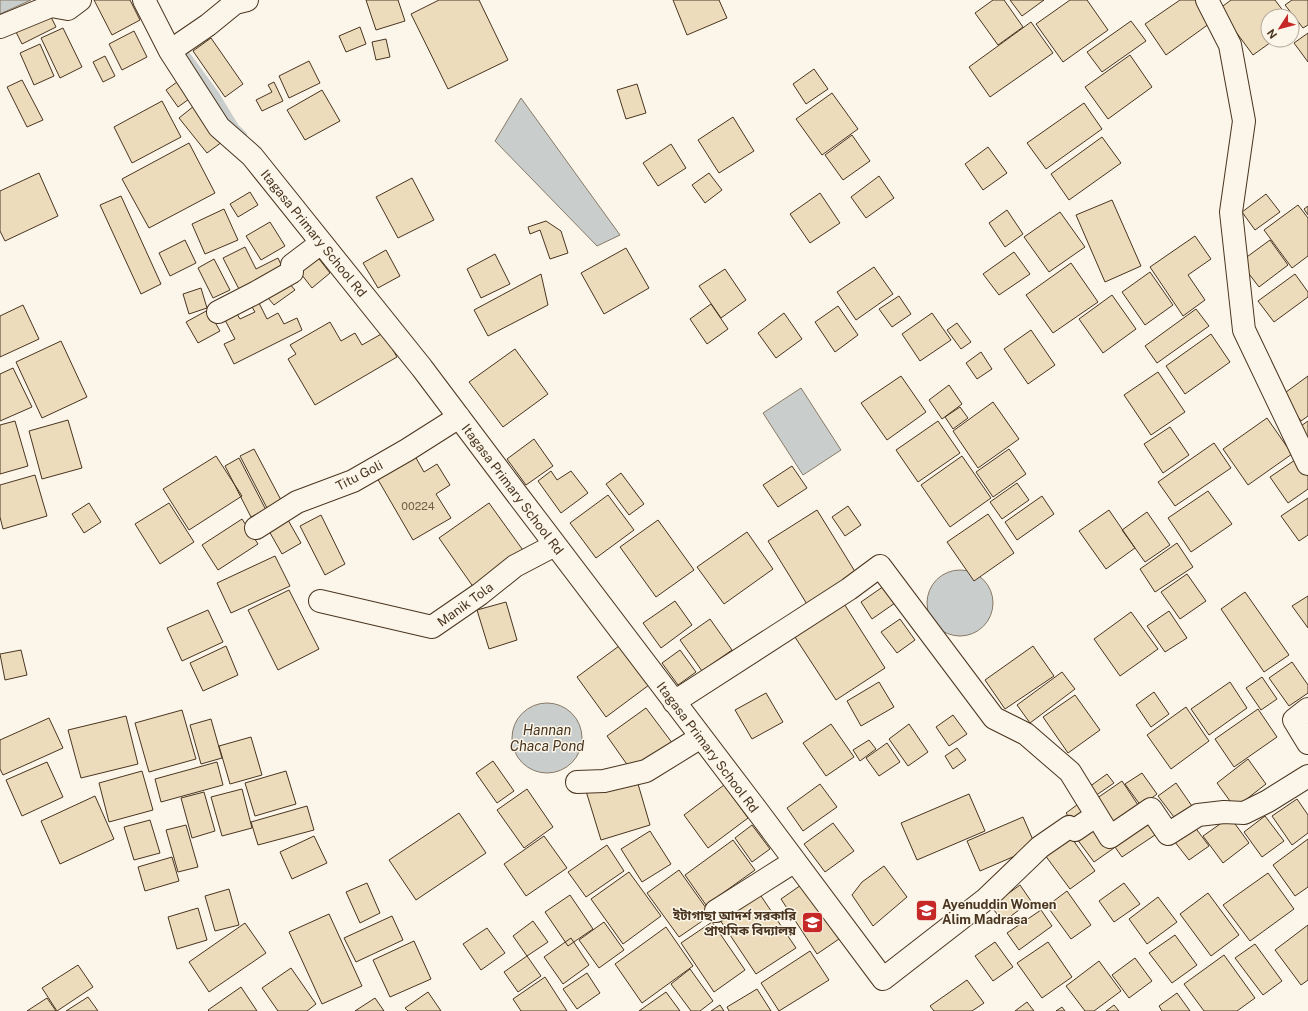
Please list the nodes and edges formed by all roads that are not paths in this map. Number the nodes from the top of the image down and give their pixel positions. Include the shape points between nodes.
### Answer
1 (80, 0) edge
2 (144, 0) edge
3 (247, 0) edge
4 (1207, 0) edge
5 (0, 27) edge
6 (170, 50) junction
7 (321, 243) junction
8 (218, 312) dead end
9 (459, 417) junction
10 (1308, 464) edge
11 (256, 528) dead end
12 (555, 545) junction
13 (320, 601) dead end
14 (674, 702) junction
15 (1308, 709) edge
16 (701, 737) junction
17 (1308, 743) edge
18 (1308, 776) edge
19 (577, 782) dead end
20 (1097, 816) junction
21 (795, 861) junction
22 (716, 911) dead end

1 - 5 street via 68,9 52,6
2 - 6 street, Itagasa Primary School Rd
3 - 6 street via 235,3 208,25
4 - 10 street via 1230,45 1244,122 1231,212 1244,330
6 - 7 street, Itagasa Primary School Rd via 219,127 252,156
7 - 8 street via 292,265 292,272
7 - 9 street, Itagasa Primary School Rd
9 - 11 street, Titu Goli via 353,481 297,502
9 - 12 street, Itagasa Primary School Rd
12 - 13 street, Manik Tola via 515,566 432,627
12 - 14 street, Itagasa Primary School Rd
14 - 16 street, Itagasa Primary School Rd
14 - 20 street via 849,589 880,566 994,718 1026,734 1070,772
15 - 17 street via 1294,720
16 - 19 street via 646,771 604,781
16 - 21 street, Itagasa Primary School Rd
18 - 20 street via 1244,813 1198,815 1168,834 1151,809 1110,837
20 - 21 street, Itagasa Primary School Rd via 1075,830 1069,827 1040,847 986,899 883,979
21 - 22 street

